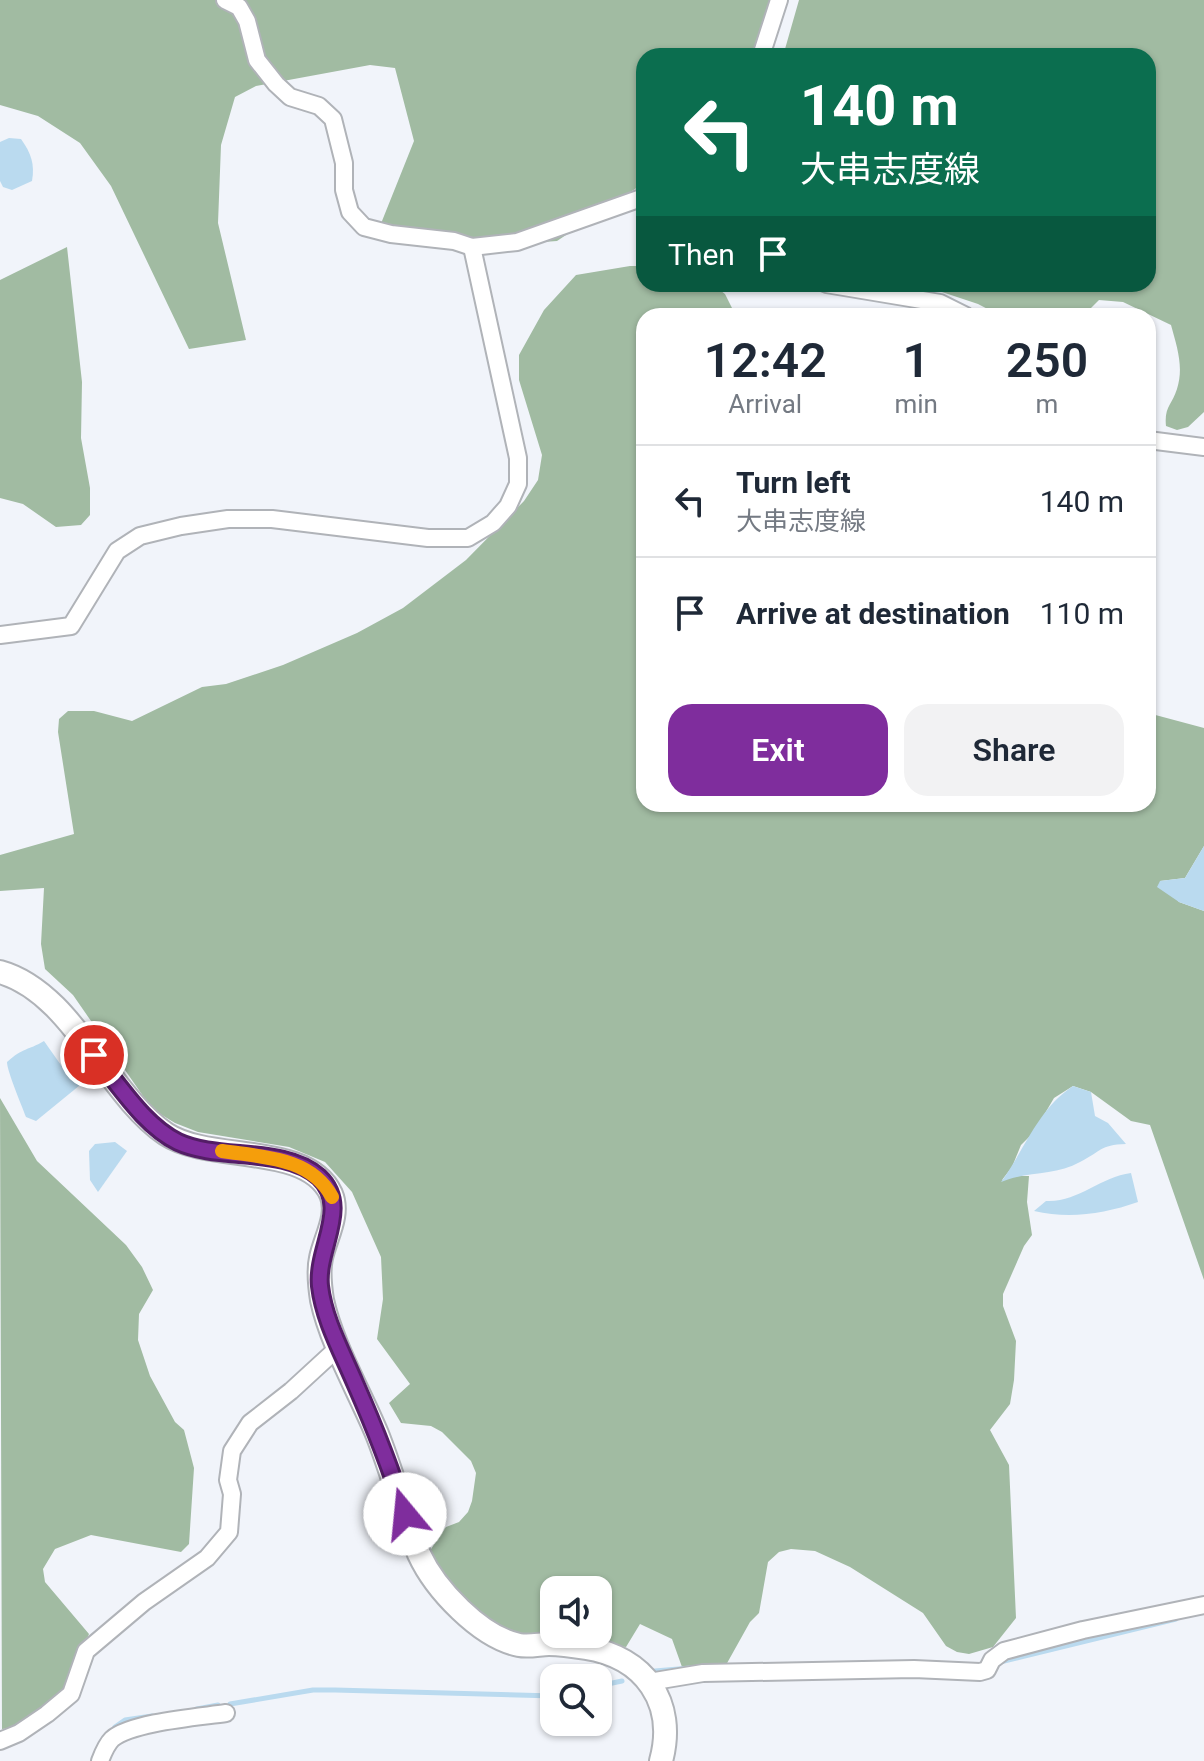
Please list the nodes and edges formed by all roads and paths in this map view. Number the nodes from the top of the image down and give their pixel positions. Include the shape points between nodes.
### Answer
1 (225, 0) edge
2 (779, 0) edge
3 (764, 48) edge
4 (636, 200) edge
5 (472, 247) junction
6 (874, 292) edge
7 (950, 308) edge
8 (1156, 441) edge
9 (1204, 447) edge
10 (0, 635) edge
11 (0, 972) edge
12 (340, 1346) junction
13 (1204, 1605) edge
14 (649, 1682) junction
15 (226, 1713) dead end
16 (0, 1741) edge
17 (100, 1761) edge
18 (661, 1761) edge

1 - 5 street via 239,7 257,60 276,84 333,119 350,212 364,227
2 - 3 street
4 - 5 street via 517,242
5 - 10 street via 518,458 518,484 493,523 468,538 272,519 181,526 140,536 117,551 71,626
6 - 7 street
8 - 9 street
11 - 12 main road via 40,992 149,1120 170,1137 197,1148 292,1163 319,1177 333,1198 334,1210 320,1259 322,1301
12 - 14 main road via 392,1472 411,1535 440,1589 495,1634 520,1645 611,1654
12 - 16 street via 250,1423 232,1451 229,1532 207,1558 86,1651 71,1694
13 - 14 street via 1004,1651 980,1672 703,1673
14 - 18 main road via 664,1715
15 - 17 street via 122,1732

